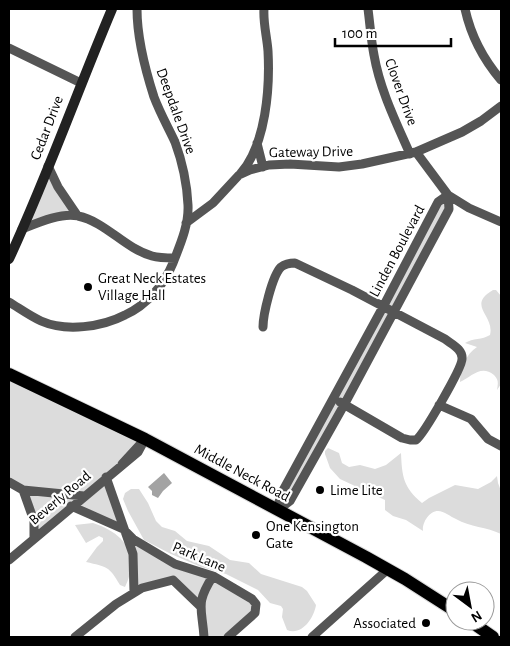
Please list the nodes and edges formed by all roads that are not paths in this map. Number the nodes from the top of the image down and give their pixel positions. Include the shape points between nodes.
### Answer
1 (112, 9) edge
2 (137, 9) edge
3 (264, 9) edge
4 (368, 9) edge
5 (465, 9) edge
6 (9, 48) edge
7 (501, 80) edge
8 (81, 83) junction
9 (501, 106) edge
10 (257, 143) junction
11 (413, 153) junction
12 (48, 166) junction
13 (263, 167) junction
14 (239, 175) junction
15 (448, 195) junction
16 (77, 215) junction
17 (501, 222) edge
18 (186, 224) junction
19 (22, 229) junction
20 (422, 232) junction
21 (434, 238) junction
22 (175, 258) junction
23 (9, 259) edge
24 (9, 302) edge
25 (383, 307) junction
26 (394, 313) junction
27 (263, 327) dead end
28 (9, 374) edge
29 (333, 398) junction
30 (344, 405) junction
31 (439, 405) junction
32 (145, 439) junction
33 (501, 446) edge
34 (106, 477) junction
35 (9, 482) edge
36 (284, 488) junction
37 (23, 490) junction
38 (294, 493) junction
39 (84, 496) junction
40 (71, 506) junction
41 (278, 510) junction
42 (123, 529) junction
43 (34, 539) junction
44 (9, 560) edge
45 (175, 564) junction
46 (388, 570) junction
47 (213, 576) junction
48 (173, 580) junction
49 (134, 593) junction
50 (445, 605) edge
51 (200, 606) junction
52 (76, 637) edge
53 (204, 637) edge
54 (228, 637) edge
55 (312, 637) edge

1 - 8 street, Cedar Drive
2 - 18 street, Deepdale Drive via 145,65 155,99 180,158 188,206
3 - 10 street via 269,85
4 - 11 street, Clover Drive via 378,73 388,105
5 - 7 street via 481,52
6 - 8 street
8 - 12 street, Cedar Drive
9 - 11 street, Gateway Drive via 462,132
10 - 13 street
10 - 14 street
11 - 13 street, Gateway Drive via 339,167 290,164
11 - 15 street, Clover Drive
12 - 16 street via 58,188
12 - 19 street, Cedar Drive
13 - 14 street, Gateway Drive
14 - 18 street, Gateway Drive via 213,203
15 - 17 street, Clover Drive
15 - 20 street, Linden Boulevard via 438,202
15 - 21 street, Linden Boulevard via 449,209
16 - 19 street via 41,221
16 - 22 street via 99,224 145,254
18 - 22 street
19 - 23 street, Cedar Drive
20 - 21 street
20 - 25 street, Linden Boulevard
21 - 26 street, Linden Boulevard
22 - 24 street via 153,294 130,313 104,324 52,325
25 - 26 street
25 - 27 street via 310,270 288,263 278,270 266,305
25 - 29 street, Linden Boulevard
26 - 30 street, Linden Boulevard
26 - 31 street via 455,346 461,353 462,361
28 - 32 main road, Middle Neck Road
29 - 30 street
29 - 36 street, Linden Boulevard
30 - 31 street via 410,440 419,438
30 - 38 street, Linden Boulevard
31 - 33 street via 471,419 488,439
32 - 34 street, Beverly Road via 138,452
32 - 41 main road, Middle Neck Road
34 - 39 street, Beverly Road
34 - 42 street
35 - 37 street
36 - 38 street
36 - 41 street, Linden Boulevard
37 - 39 street
37 - 43 street via 34,521
38 - 41 street, Linden Boulevard via 290,501
39 - 40 street, Beverly Road
40 - 42 street, Park Lane
40 - 43 street, Beverly Road
41 - 46 main road, Middle Neck Road
42 - 45 street, Park Lane via 133,539
42 - 49 street via 133,554
43 - 44 street, Beverly Road
45 - 47 street, Park Lane
45 - 48 street
46 - 50 main road, Middle Neck Road
46 - 55 street
47 - 51 street via 203,592
47 - 54 street, Park Lane via 256,604 256,613
48 - 49 street
48 - 51 street
49 - 52 street
51 - 53 street

